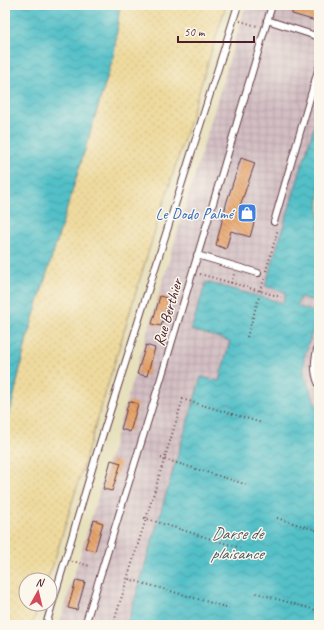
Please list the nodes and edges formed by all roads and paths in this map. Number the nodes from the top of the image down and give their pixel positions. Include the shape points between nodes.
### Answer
1 (238, 5) edge
2 (272, 5) edge
3 (233, 19) junction
4 (267, 20) junction
5 (257, 26) dead end
6 (319, 37) edge
7 (319, 67) edge
8 (274, 222) joint
9 (197, 255) junction
10 (258, 273) dead end
11 (200, 274) dead end
12 (260, 291) junction
13 (259, 297) dead end
14 (281, 297) dead end
15 (247, 337) dead end
16 (319, 341) edge
17 (319, 385) edge
18 (262, 423) dead end
19 (162, 459) junction
20 (248, 484) dead end
21 (277, 518) dead end
22 (145, 519) junction
23 (319, 531) edge
24 (240, 548) dead end
25 (65, 560) junction
26 (90, 566) dead end
27 (126, 578) junction
28 (256, 593) dead end
29 (229, 608) dead end
30 (319, 611) edge
31 (46, 625) edge
32 (85, 625) edge
33 (114, 625) edge

1 - 3 lane
2 - 4 lane, Rue Berthier
3 - 5 path
3 - 25 lane
4 - 6 lane
4 - 9 lane, Rue Berthier
7 - 8 lane
8 - 12 path via 279,223
9 - 10 lane
9 - 32 lane, Rue Berthier
11 - 12 path
12 - 14 path
13 - 15 path
16 - 17 lane via 314,360 315,376
18 - 19 path via 182,399
19 - 20 path
19 - 22 path
21 - 23 path
22 - 24 path
22 - 27 path
25 - 26 path
25 - 31 lane
27 - 29 path
27 - 33 path
28 - 30 path

